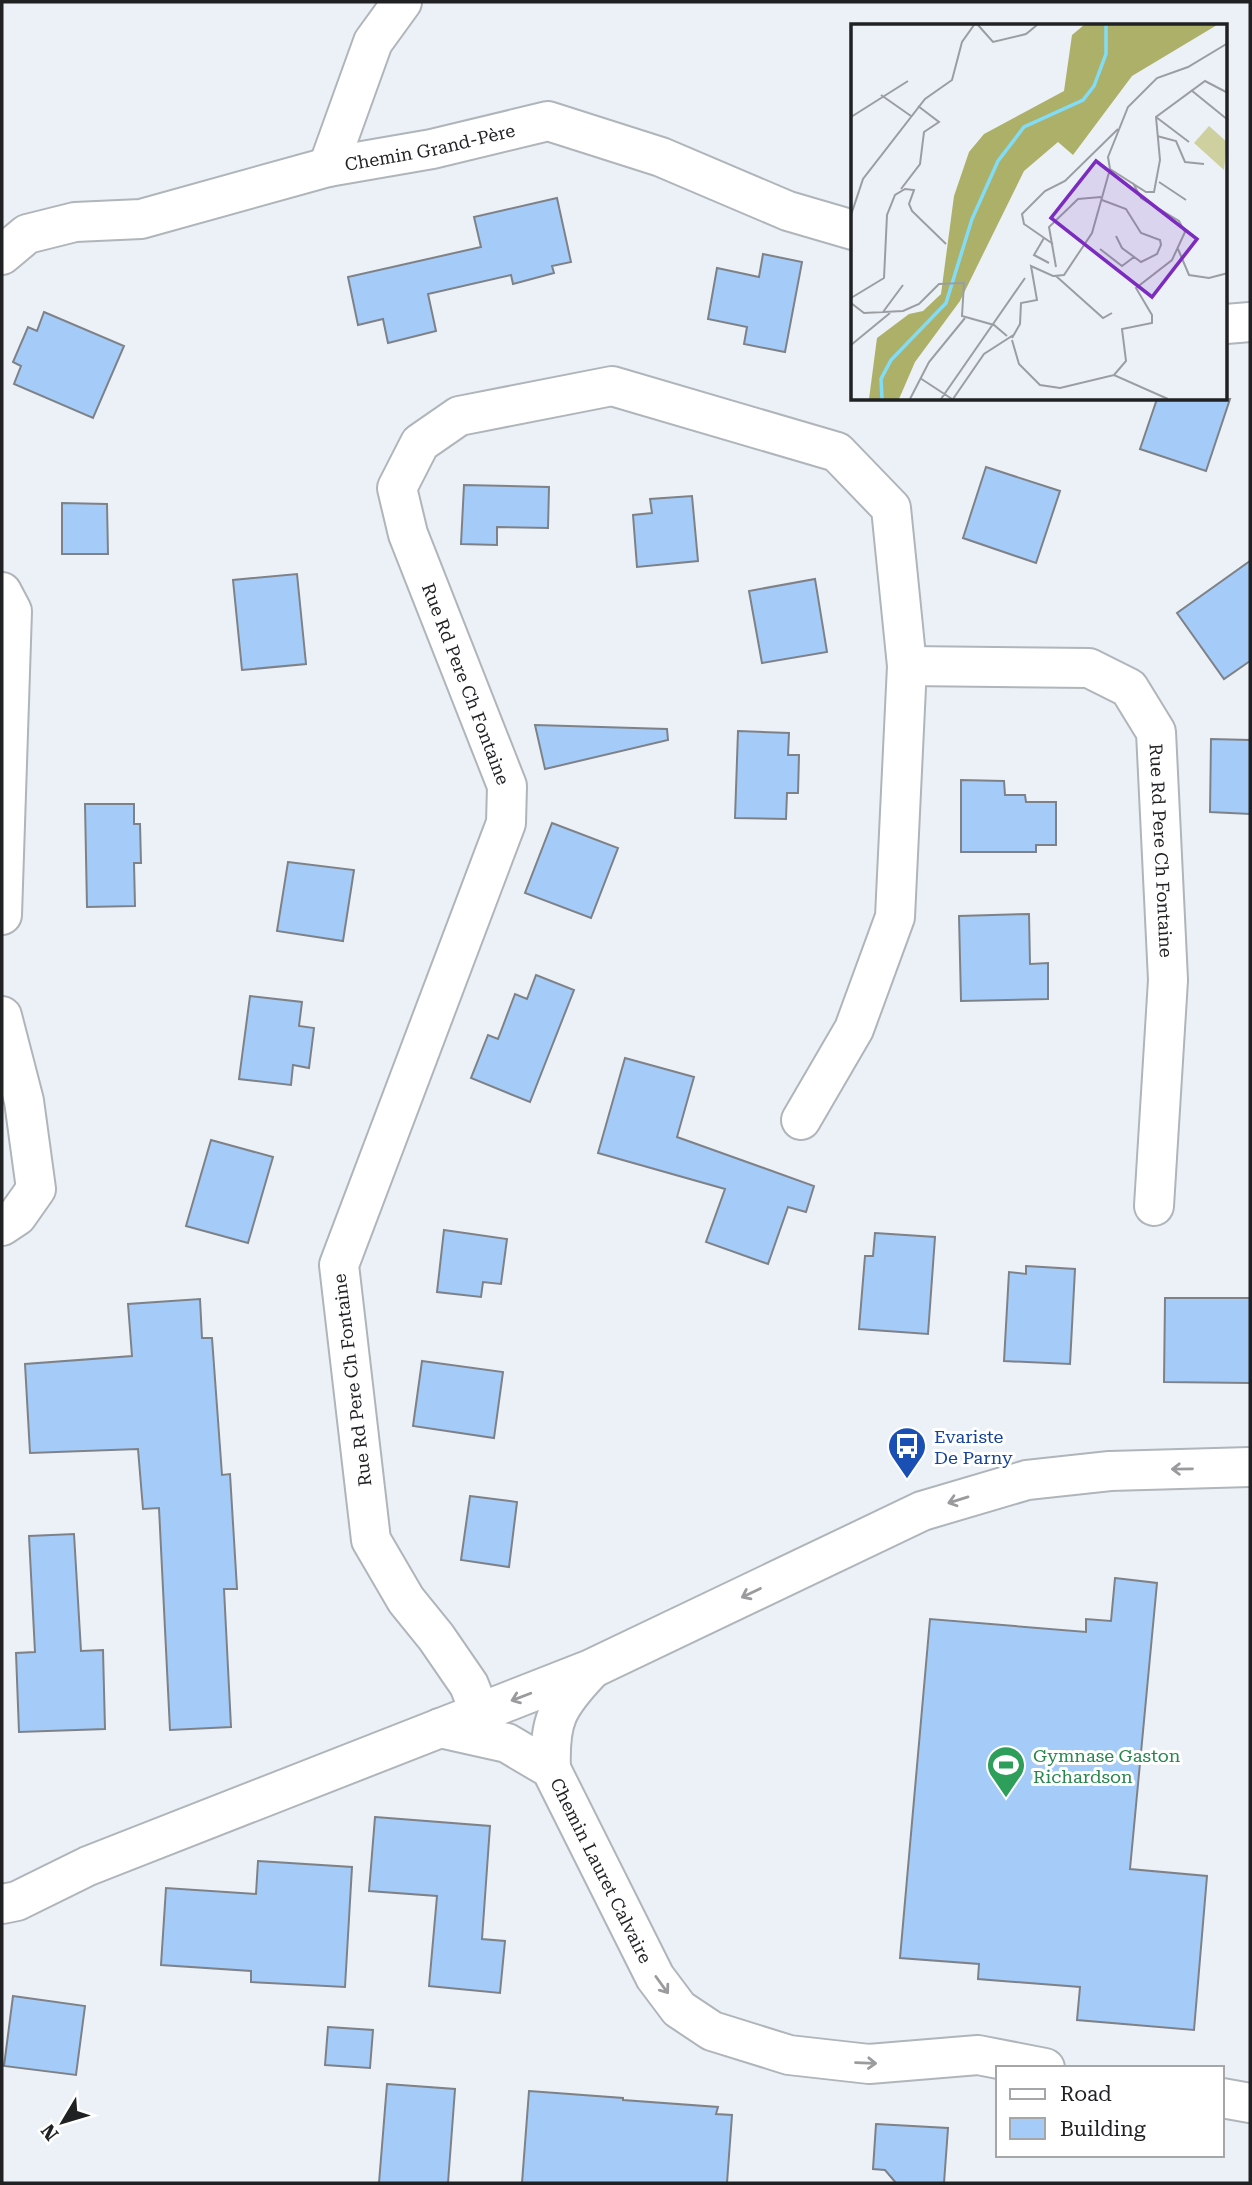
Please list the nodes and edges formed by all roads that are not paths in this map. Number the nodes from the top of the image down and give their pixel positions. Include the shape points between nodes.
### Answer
1 (402, 2) edge
2 (328, 167) junction
3 (851, 229) edge
4 (2, 255) edge
5 (1250, 322) edge
6 (1228, 324) edge
7 (2, 592) edge
8 (907, 666) junction
9 (2, 915) edge
10 (2, 1016) edge
11 (801, 1120) dead end
12 (1154, 1206) dead end
13 (2, 1226) edge
14 (1250, 1467) edge
15 (591, 1669) junction
16 (480, 1713) junction
17 (440, 1728) junction
18 (551, 1769) junction
19 (2, 1903) edge
20 (1034, 2066) edge
21 (1224, 2098) edge
22 (1250, 2103) edge

1 - 2 street via 373,42
2 - 3 street, Chemin Grand-Père via 432,149 548,121 661,157 788,211
2 - 4 street, Chemin Grand-Père via 141,219 75,222 27,234
5 - 6 street
7 - 9 street via 12,611
8 - 11 street, Rue Rd Pere Ch Fontaine via 895,917 854,1029
8 - 12 street, Rue Rd Pere Ch Fontaine via 1089,668 1129,688 1156,732 1168,980
8 - 16 street, Rue Rd Pere Ch Fontaine via 891,508 837,452 612,386 459,416 420,443 397,488 408,534 507,786 506,823 339,1265 371,1540 406,1600 469,1685
10 - 13 street via 24,1101 36,1189 16,1216
14 -> 15 street via 1110,1471 1027,1480 935,1507
15 -> 16 street
15 - 18 street via 565,1697 553,1723
16 - 17 street
17 - 18 street, Chemin Lauret Calvaire via 507,1743
17 - 19 street via 88,1866 17,1901
18 -> 20 street, Chemin Lauret Calvaire via 655,1977 680,2009 712,2031 789,2055 869,2064 978,2056
21 - 22 street

